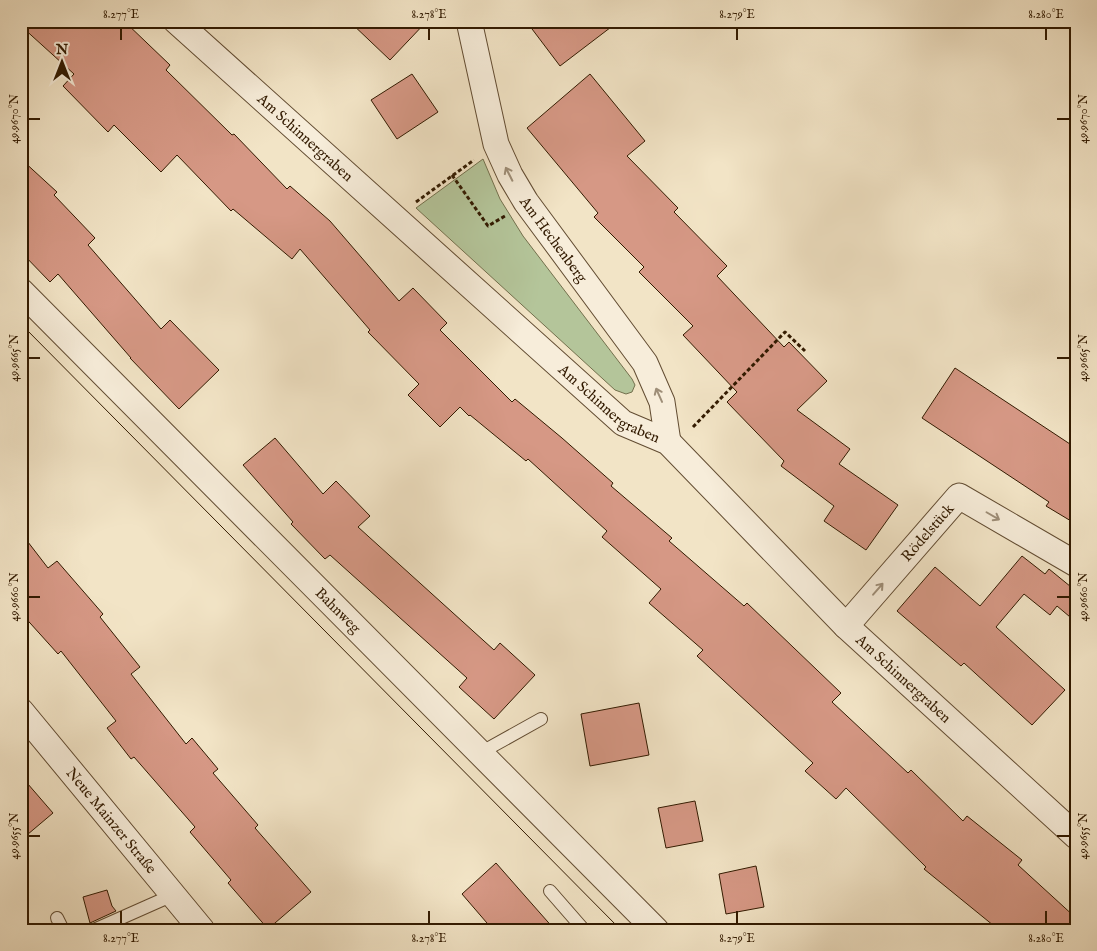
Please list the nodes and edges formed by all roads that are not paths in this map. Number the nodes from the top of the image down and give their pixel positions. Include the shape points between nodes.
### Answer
1 (176, 21) edge
2 (468, 21) edge
3 (21, 291) edge
4 (671, 444) junction
5 (1076, 564) edge
6 (846, 626) junction
7 (21, 711) edge
8 (542, 719) dead end
9 (480, 753) junction
10 (1076, 836) edge
11 (550, 891) dead end
12 (173, 895) junction
13 (57, 918) dead end
14 (63, 930) edge
15 (94, 930) edge
16 (202, 930) edge
17 (584, 930) edge
18 (656, 930) edge

1 - 4 street, Am Schinnergraben via 624,422
4 -> 2 street, Am Hechenberg via 662,402 645,363 510,176 496,144
3 - 9 street, Bahnweg
4 - 6 street, Am Schinnergraben
6 -> 5 street, Rödelstück via 959,496
6 - 10 street, Am Schinnergraben
7 - 12 street, Neue Mainzer Straße
8 - 9 lane
9 - 18 street, Bahnweg
11 - 17 lane
12 - 15 lane
12 - 16 street, Neue Mainzer Straße
13 - 14 lane

